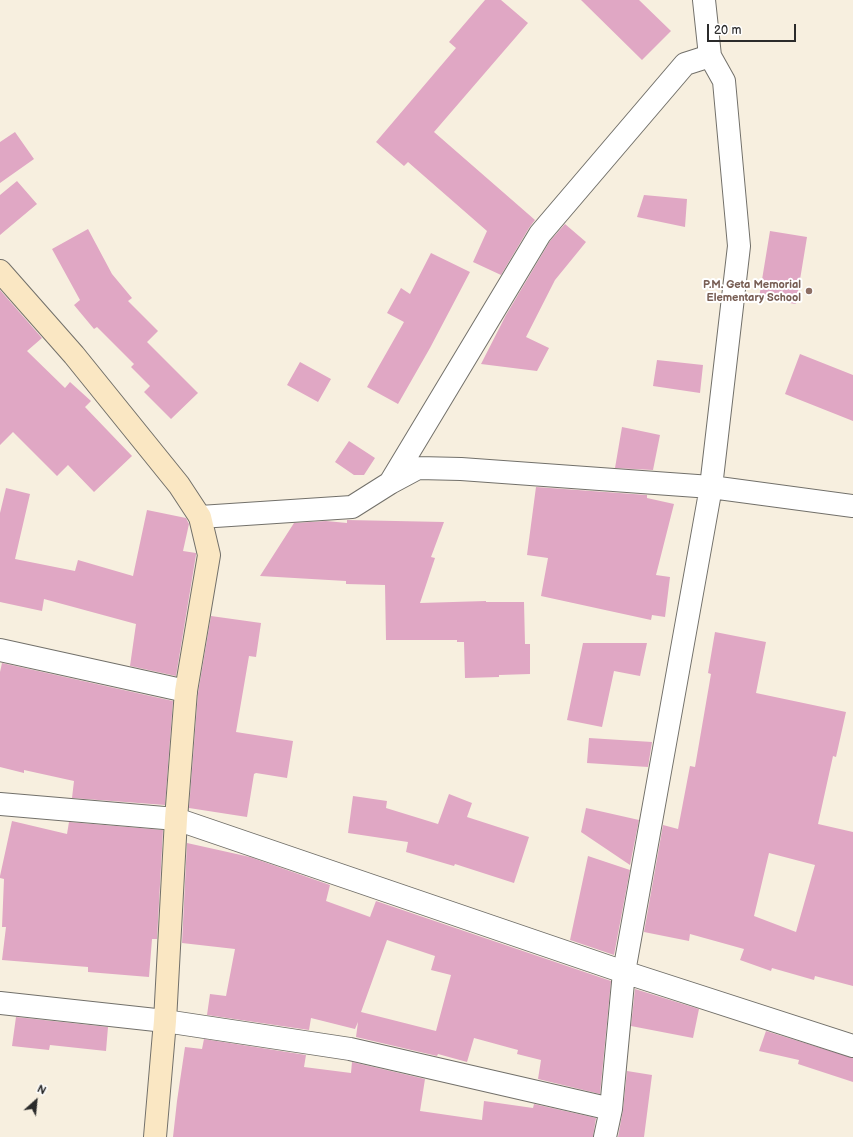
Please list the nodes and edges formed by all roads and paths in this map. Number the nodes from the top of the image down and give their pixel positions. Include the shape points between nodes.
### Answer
1 (704, 0) edge
2 (710, 56) junction
3 (0, 271) edge
4 (390, 483) junction
5 (711, 487) junction
6 (853, 506) edge
7 (200, 517) junction
8 (0, 650) edge
9 (186, 691) junction
10 (0, 804) edge
11 (176, 818) junction
12 (624, 972) junction
13 (0, 1003) edge
14 (165, 1021) junction
15 (853, 1046) edge
16 (611, 1108) junction
17 (155, 1137) edge
18 (605, 1137) edge

1 - 2 street
2 - 4 street via 685,64 540,234
2 - 5 street via 724,80 739,246
3 - 7 street via 74,355 179,485
4 - 5 street via 418,468
4 - 7 street via 352,507
5 - 6 street
5 - 12 street
7 - 9 street via 208,555
8 - 9 street
9 - 11 street
10 - 11 street
11 - 12 street
11 - 14 street
12 - 15 street
12 - 16 street
13 - 14 street
14 - 16 street via 350,1049
14 - 17 street
16 - 18 street

